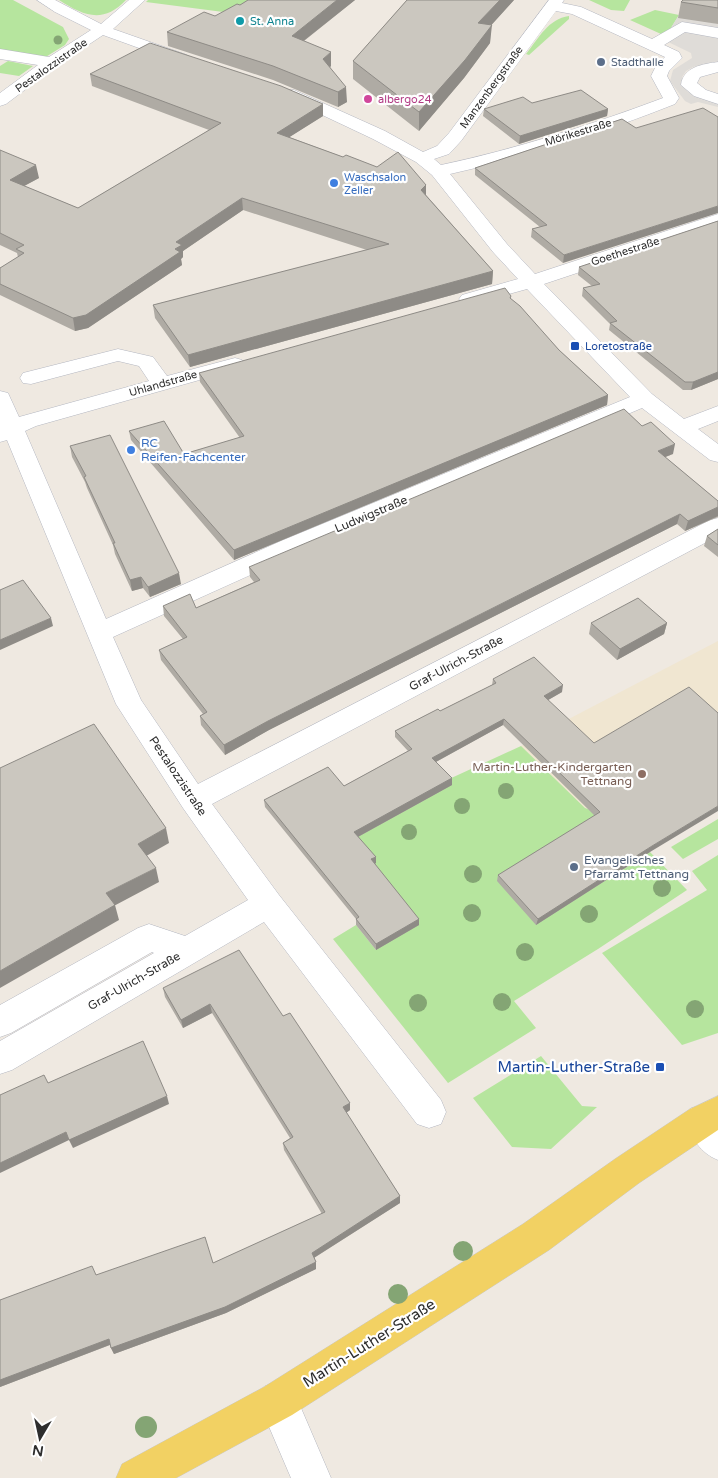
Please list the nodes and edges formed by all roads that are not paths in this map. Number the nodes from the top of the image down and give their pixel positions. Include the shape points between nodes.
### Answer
1 (44, 0) edge
2 (138, 0) edge
3 (555, 3) edge
4 (103, 29) junction
5 (718, 32) edge
6 (652, 45) junction
7 (0, 54) edge
8 (671, 60) joint
9 (52, 62) junction
10 (197, 63) edge
11 (718, 67) edge
12 (271, 87) edge
13 (718, 98) edge
14 (0, 101) edge
15 (422, 158) junction
16 (438, 171) junction
17 (718, 220) edge
18 (532, 282) junction
19 (447, 304) edge
20 (257, 357) edge
21 (31, 378) dead end
22 (161, 384) junction
23 (0, 398) edge
24 (644, 399) junction
25 (718, 413) edge
26 (682, 428) junction
27 (7, 432) edge
28 (718, 455) edge
29 (718, 526) edge
30 (100, 632) junction
31 (193, 800) junction
32 (268, 904) junction
33 (186, 950) junction
34 (0, 1022) edge
35 (0, 1059) edge
36 (429, 1112) dead end
37 (713, 1125) edge
38 (278, 1401) junction
39 (136, 1478) edge
40 (312, 1478) edge

1 - 4 street
2 - 4 street
3 - 6 street, Manzenbergstraße
3 - 15 street, Manzenbergstraße via 455,137 443,150
4 - 9 street, Pestalozzistraße
4 - 10 street
5 - 6 street via 682,27
6 - 8 street, Manzenbergstraße via 674,55
7 - 9 street
8 - 16 street, Mörikestraße via 659,76 671,98 664,105 480,162
9 - 14 street, Pestalozzistraße
11 - 13 street via 697,72 689,79 695,90
12 - 15 street via 337,114
15 - 16 street
16 - 18 street
17 - 18 street, Goethestraße
18 - 19 street
18 - 24 street
20 - 22 street, Uhlandstraße
21 - 22 street via 118,354 146,361
22 - 27 street, Uhlandstraße via 28,421
23 - 27 street, Pestalozzistraße
24 - 26 street
24 - 30 street, Ludwigstraße via 290,547
25 - 26 street
26 - 28 street
27 - 30 street, Pestalozzistraße
29 - 31 street, Graf-Ulrich-Straße
30 - 31 street, Pestalozzistraße via 129,704
31 - 32 street, Pestalozzistraße
32 - 33 street, Graf-Ulrich-Straße
32 - 36 street, Pestalozzistraße
33 - 34 street via 150,938
33 - 35 street, Graf-Ulrich-Straße
37 - 38 main road, Martin-Luther-Straße via 627,1171 536,1237
38 - 39 main road, Martin-Luther-Straße
38 - 40 street

